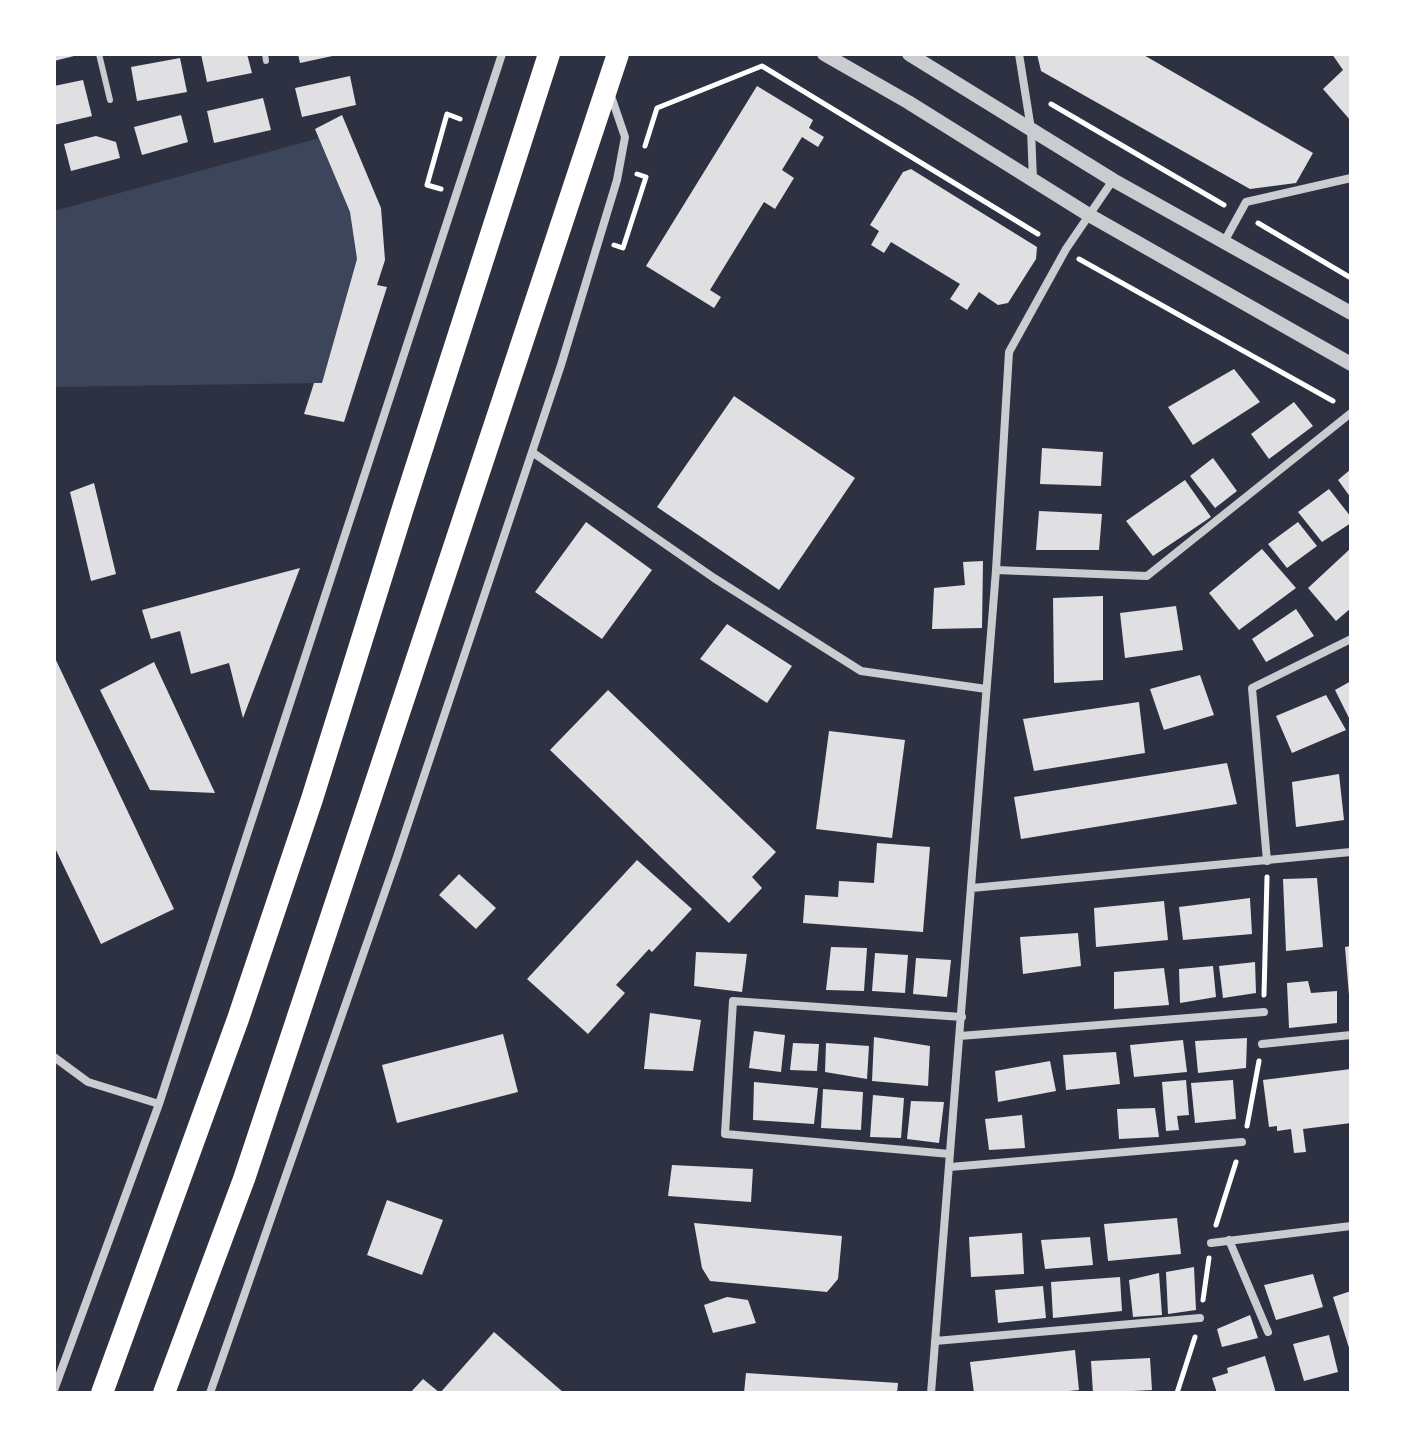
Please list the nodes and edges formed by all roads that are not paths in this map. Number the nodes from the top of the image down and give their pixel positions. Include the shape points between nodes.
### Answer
1 (99, 54) edge
2 (502, 54) edge
3 (549, 54) edge
4 (618, 54) edge
5 (824, 54) edge
6 (909, 54) edge
7 (1019, 54) edge
8 (607, 85) junction
9 (110, 100) dead end
10 (1031, 129) junction
11 (1351, 178) edge
12 (1033, 180) junction
13 (1113, 180) junction
14 (1089, 215) junction
15 (1224, 242) junction
16 (1351, 313) edge
17 (1351, 364) edge
18 (1351, 413) edge
19 (532, 452) junction
20 (996, 570) junction
21 (1351, 639) edge
22 (986, 689) junction
23 (1351, 852) edge
24 (1267, 861) junction
25 (972, 888) junction
26 (1264, 1012) dead end
27 (962, 1017) junction
28 (1351, 1035) edge
29 (960, 1036) junction
30 (1262, 1044) dead end
31 (54, 1057) edge
32 (159, 1104) junction
33 (1242, 1142) dead end
34 (950, 1154) junction
35 (950, 1167) junction
36 (1351, 1226) edge
37 (1229, 1240) junction
38 (1211, 1243) dead end
39 (1200, 1318) dead end
40 (1268, 1332) dead end
41 (935, 1341) junction
42 (54, 1390) edge
43 (102, 1393) edge
44 (164, 1393) edge
45 (210, 1393) edge
46 (931, 1393) edge

1 - 9 lane
2 - 32 street
3 - 43 highway via 308,813
4 - 8 highway
5 - 12 street
6 - 10 street
7 - 10 street
8 - 19 street via 625,137 617,180
8 - 44 highway via 244,1179
10 - 12 street
10 - 13 street
11 - 15 street via 1246,202
12 - 14 street
13 - 14 street
13 - 15 street
14 - 17 street
14 - 20 street via 1009,352
15 - 16 street
18 - 20 street via 1147,576
19 - 22 street via 714,578 861,671
19 - 45 street
20 - 22 street
21 - 24 street via 1252,688
22 - 25 street
23 - 24 street
24 - 25 street
25 - 27 street
26 - 29 street
27 - 29 street
27 - 34 street via 733,1001 725,1134
28 - 30 street
29 - 34 street
31 - 32 street via 88,1082
32 - 42 street
33 - 35 street
34 - 35 street
35 - 41 street
36 - 37 street
37 - 38 street
37 - 40 street
39 - 41 street
41 - 46 street

